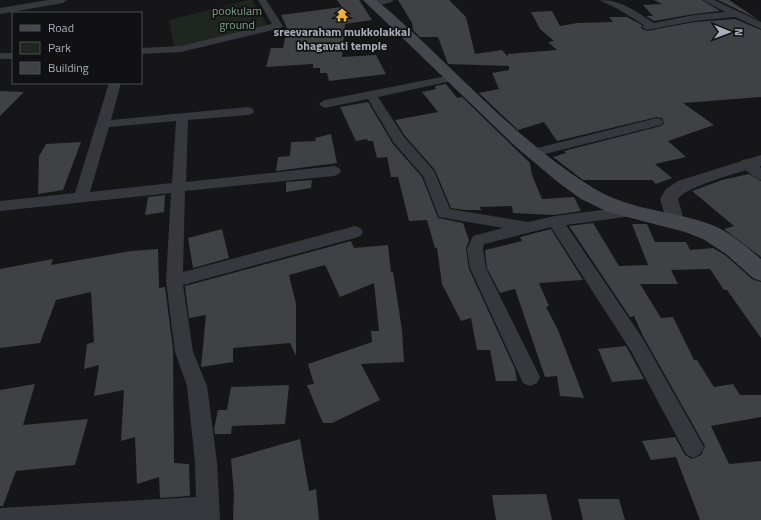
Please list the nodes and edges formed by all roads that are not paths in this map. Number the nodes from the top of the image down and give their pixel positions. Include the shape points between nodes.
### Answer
1 (63, 0) edge
2 (262, 0) edge
3 (603, 0) edge
4 (708, 0) edge
5 (377, 1) edge
6 (0, 11) edge
7 (736, 14) junction
8 (761, 14) edge
9 (745, 18) junction
10 (761, 26) edge
11 (142, 51) edge
12 (0, 56) edge
13 (12, 56) edge
14 (452, 78) junction
15 (115, 84) edge
16 (371, 95) junction
17 (325, 104) dead end
18 (248, 111) dead end
19 (182, 117) junction
20 (657, 122) dead end
21 (104, 124) junction
22 (533, 153) junction
23 (754, 162) edge
24 (334, 172) dead end
25 (761, 175) edge
26 (179, 188) junction
27 (81, 198) junction
28 (0, 206) edge
29 (625, 212) junction
30 (555, 221) junction
31 (676, 221) junction
32 (531, 227) junction
33 (355, 232) dead end
34 (761, 272) edge
35 (174, 281) junction
36 (530, 378) dead end
37 (693, 447) dead end
38 (208, 514) edge
39 (0, 520) edge

1 - 6 street
2 - 11 street via 278,26 181,50
3 - 7 street via 619,6 650,27 694,18
4 - 7 street
5 - 14 main road
7 - 9 street
8 - 9 street
9 - 10 street
12 - 13 street
14 - 16 street
14 - 22 main road
15 - 21 street
16 - 17 street
16 - 32 street via 399,140 429,174 444,213
18 - 19 street
19 - 21 street
19 - 26 street
20 - 22 street
21 - 27 street
22 - 29 main road via 602,203
23 - 25 street
23 - 31 street via 684,185 672,193 669,199
24 - 26 street
26 - 27 street
26 - 35 street
27 - 28 street
29 - 30 street
29 - 31 main road
30 - 32 street
30 - 37 street via 637,345
31 - 34 main road via 726,242
32 - 36 street via 478,240 475,249 478,268
33 - 35 street
35 - 38 street via 184,352 197,386 206,462
38 - 39 street

